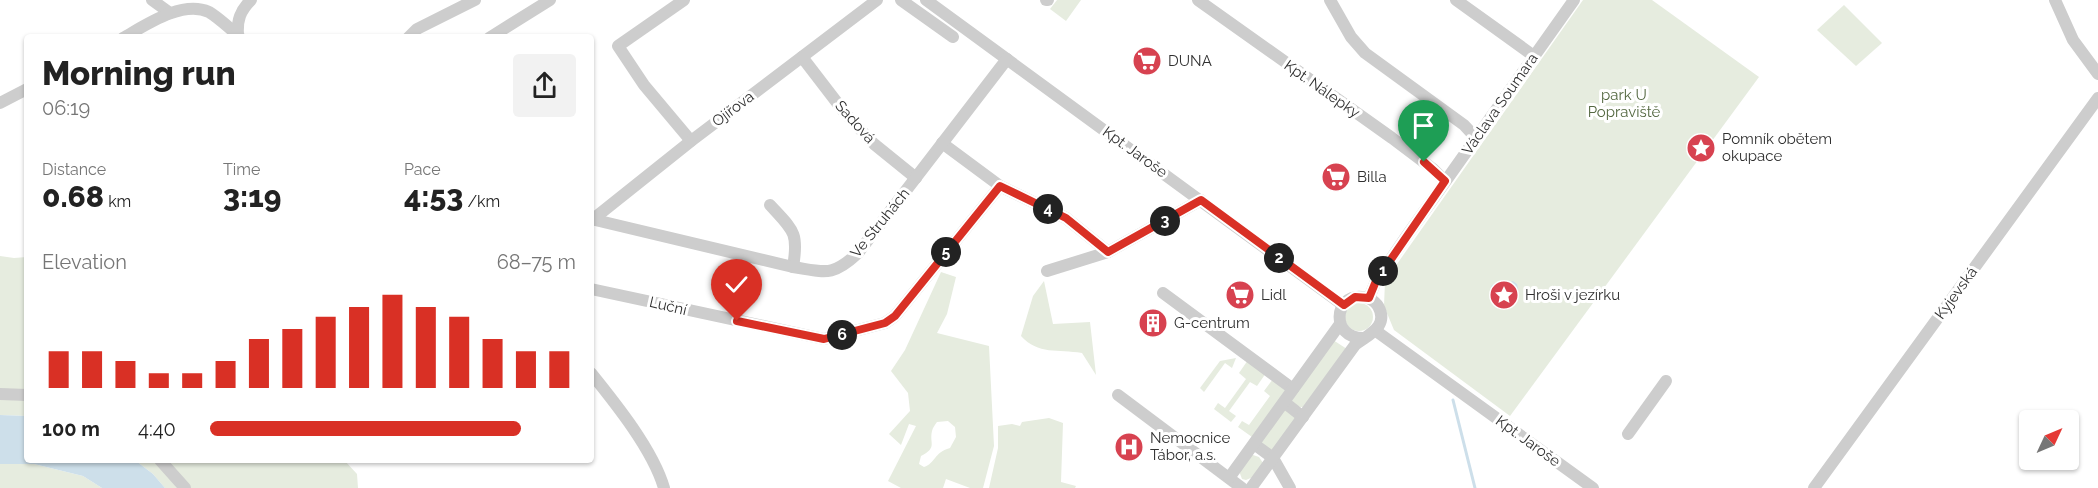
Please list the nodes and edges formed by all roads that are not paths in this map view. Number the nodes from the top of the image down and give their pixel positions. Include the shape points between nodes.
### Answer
1 (152, 0) edge
2 (251, 0) edge
3 (475, 0) edge
4 (550, 0) edge
5 (684, 0) edge
6 (876, 0) edge
7 (901, 0) edge
8 (926, 0) edge
9 (1198, 0) edge
10 (1330, 0) edge
11 (1456, 0) edge
12 (1574, 0) edge
13 (2055, 0) edge
14 (533, 4) edge
15 (170, 13) junction
16 (131, 34) edge
17 (237, 34) edge
18 (239, 34) edge
19 (412, 34) edge
20 (494, 34) edge
21 (953, 37) dead end
22 (1534, 56) junction
23 (802, 57) junction
24 (1007, 59) junction
25 (2098, 74) edge
26 (24, 91) edge
27 (2098, 98) edge
28 (0, 103) edge
29 (1476, 138) junction
30 (691, 141) junction
31 (942, 143) junction
32 (916, 178) junction
33 (1445, 181) junction
34 (1000, 186) junction
35 (1201, 200) junction
36 (770, 205) dead end
37 (594, 219) edge
38 (594, 222) edge
39 (1108, 252) junction
40 (793, 267) junction
41 (1047, 271) dead end
42 (594, 290) edge
43 (1163, 293) dead end
44 (1369, 298) junction
45 (1344, 305) junction
46 (1340, 324) junction
47 (1376, 331) junction
48 (1364, 338) junction
49 (594, 378) edge
50 (1665, 381) dead end
51 (1293, 389) junction
52 (0, 393) edge
53 (24, 395) edge
54 (1118, 395) dead end
55 (1284, 402) junction
56 (1303, 417) junction
57 (1628, 434) dead end
58 (1254, 444) junction
59 (1273, 458) junction
60 (163, 463) edge
61 (1229, 478) junction
62 (185, 488) edge
63 (664, 488) edge
64 (1242, 488) edge
65 (1251, 488) edge
66 (1290, 488) edge
67 (1593, 488) edge
68 (1814, 488) edge

1 - 15 street
2 - 18 street via 237,22
3 - 19 street
4 - 14 street
5 - 30 street via 618,46 644,85
6 - 23 street, Ojířova
7 - 21 street
8 - 24 street, Kpt. Jaroše
9 - 33 street, Kpt. Nálepky
10 - 29 street via 1365,53 1464,125
11 - 22 street
12 - 22 street, Václava Soumara
13 - 25 street via 2073,40
14 - 20 street
15 - 16 street
15 - 17 street via 192,8 208,11
22 - 29 street, Václava Soumara
23 - 30 street, Ojířova
23 - 32 street, Sadová via 844,113
24 - 31 street, Ve Struhách
24 - 35 street, Kpt. Jaroše
26 - 28 street
27 - 68 street, Kyjevská
29 - 33 street, Václava Soumara
30 - 37 street, Ojířova
31 - 32 street, Ve Struhách
31 - 34 street
32 - 40 street, Ve Struhách via 842,268 826,272
33 - 44 street, Václava Soumara via 1376,281
34 - 39 street via 1066,218
34 - 42 street, Luční via 895,316 885,323 824,339
35 - 39 street
35 - 45 street, Kpt. Jaroše
36 - 40 street via 796,239
38 - 40 street, Ve Struhách
39 - 41 street
43 - 51 street
44 - 45 street via 1355,297
44 - 47 street via 1381,313
45 - 46 street
46 - 48 street via 1352,336
46 - 51 street
47 - 48 street
47 - 67 street, Kpt. Jaroše
48 - 56 street
49 - 63 street via 619,407
50 - 57 street
51 - 55 street
52 - 53 street
54 - 61 street
55 - 56 street
55 - 58 street
56 - 59 street
58 - 59 street
58 - 61 street
59 - 65 street
59 - 66 street
60 - 62 street
61 - 64 street

